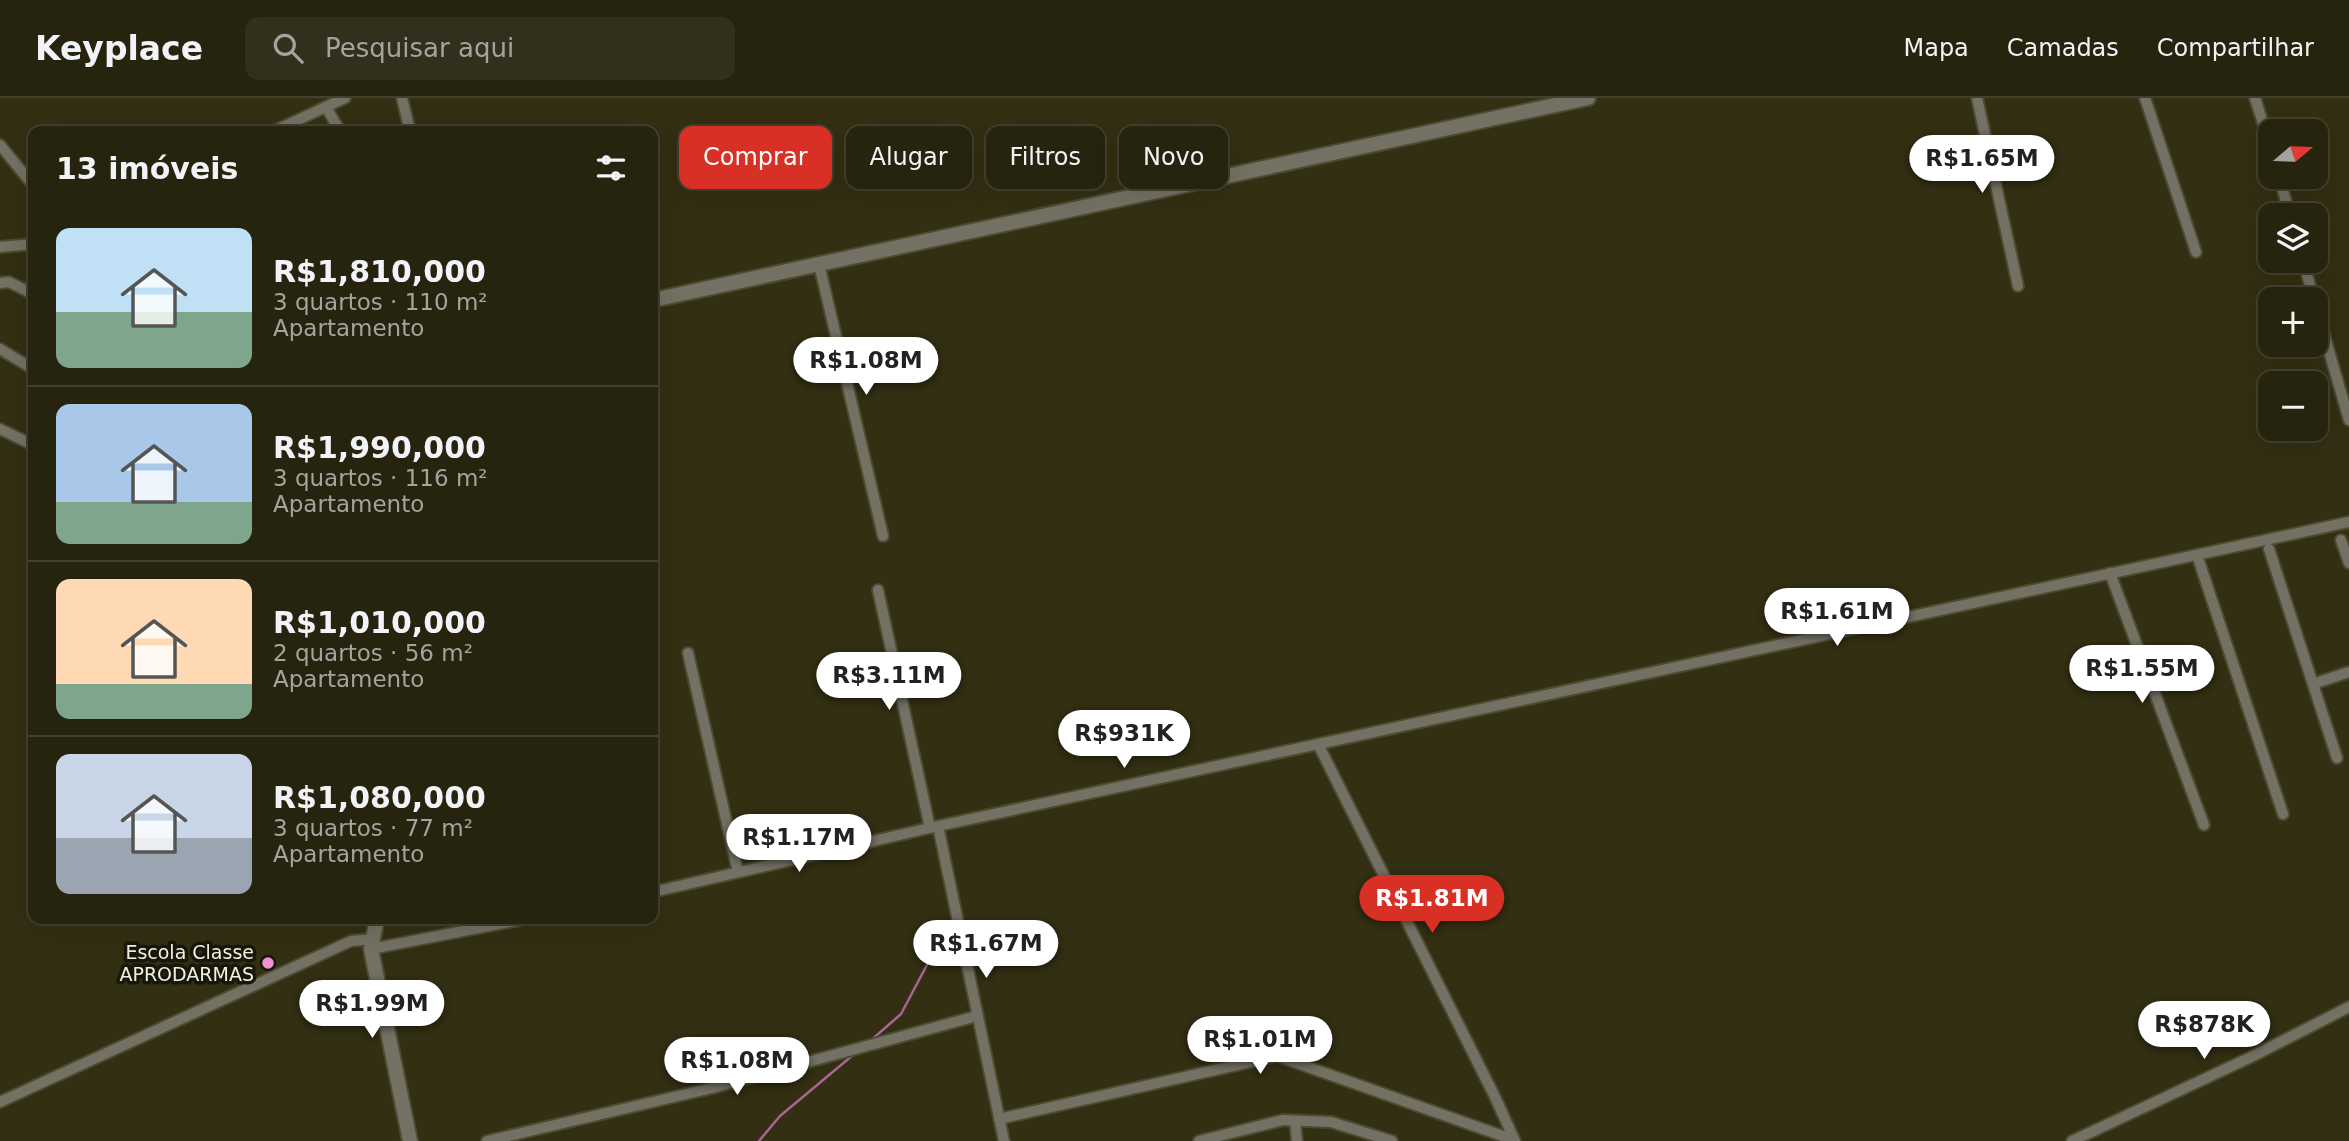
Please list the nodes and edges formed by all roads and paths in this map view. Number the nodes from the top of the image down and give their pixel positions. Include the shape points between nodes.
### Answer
1 (345, 98) edge
2 (402, 98) edge
3 (1588, 98) edge
4 (1977, 98) edge
5 (2145, 98) edge
6 (2255, 98) edge
7 (326, 107) junction
8 (2262, 119) edge
9 (285, 126) edge
10 (337, 126) edge
11 (409, 126) edge
12 (0, 145) edge
13 (28, 178) edge
14 (28, 244) edge
15 (0, 247) edge
16 (2196, 251) dead end
17 (819, 264) junction
18 (0, 283) edge
19 (2018, 286) dead end
20 (28, 292) edge
21 (658, 299) edge
22 (2328, 346) edge
23 (0, 349) edge
24 (28, 366) edge
25 (2349, 420) edge
26 (0, 429) edge
27 (28, 443) edge
28 (2349, 522) edge
29 (883, 536) dead end
30 (2341, 540) dead end
31 (2269, 549) dead end
32 (2197, 555) junction
33 (2349, 563) edge
34 (2110, 573) junction
35 (878, 590) dead end
36 (688, 653) dead end
37 (2349, 672) edge
38 (2313, 684) junction
39 (1318, 744) junction
40 (2337, 758) dead end
41 (2283, 814) dead end
42 (2204, 825) dead end
43 (934, 827) junction
44 (738, 872) junction
45 (658, 891) edge
46 (376, 924) edge
47 (494, 924) edge
48 (372, 944) junction
49 (2349, 1007) edge
50 (978, 1016) junction
51 (0, 1102) edge
52 (999, 1119) junction
53 (1295, 1121) junction
54 (410, 1141) edge
55 (488, 1141) edge
56 (1004, 1141) edge
57 (1199, 1141) edge
58 (1297, 1141) edge
59 (1392, 1141) edge
60 (1514, 1141) edge
61 (2072, 1141) edge

1 - 7 street
2 - 11 street
3 - 17 street
4 - 19 street
5 - 16 street
6 - 8 street
7 - 9 street
7 - 10 street
12 - 13 street
14 - 15 street
17 - 21 street
17 - 29 street
18 - 20 street via 9,282
22 - 25 street
23 - 24 street
26 - 27 street
28 - 32 street
30 - 33 street
31 - 38 street
32 - 34 street
32 - 41 street
34 - 39 street
34 - 42 street
35 - 43 street
36 - 44 street
37 - 38 street
38 - 40 street
39 - 43 street
39 - 60 street
43 - 44 street
43 - 50 street
44 - 45 street
46 - 48 street
47 - 48 street
48 - 51 street via 351,941
48 - 54 street
49 - 61 street
50 - 52 street
50 - 55 street via 712,1088
52 - 56 street
52 - 60 street via 1277,1056
53 - 57 street
53 - 58 street
53 - 59 street via 1331,1122

